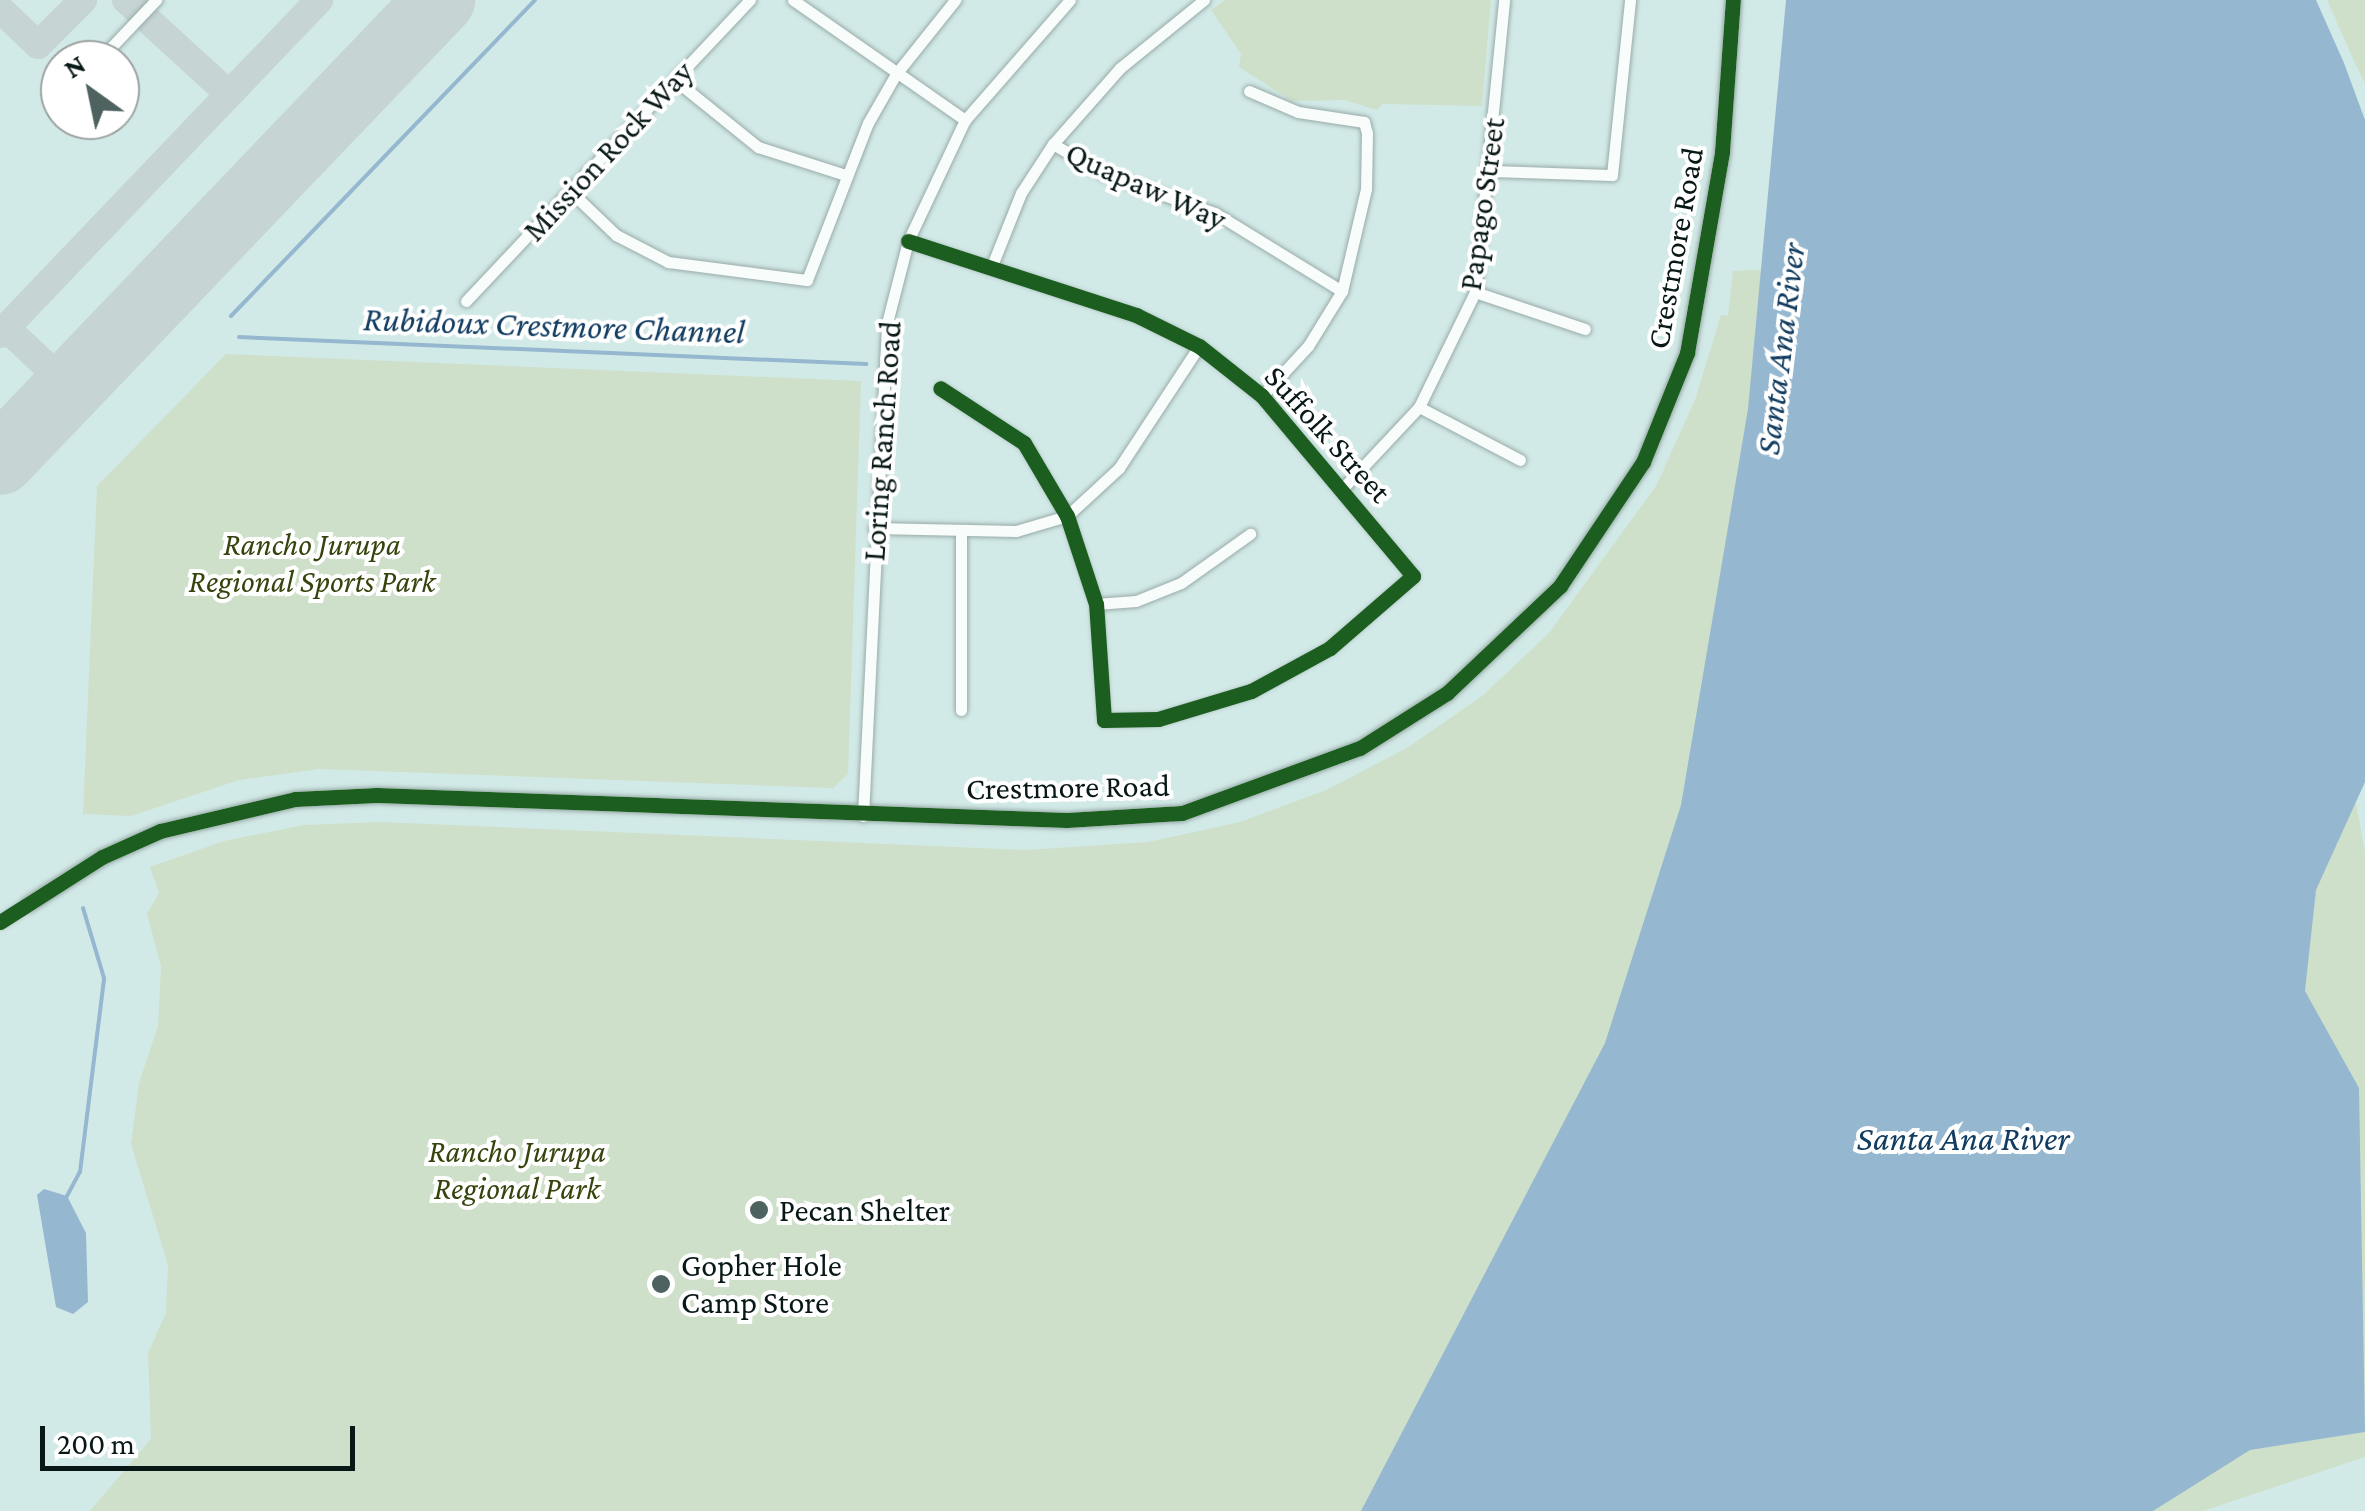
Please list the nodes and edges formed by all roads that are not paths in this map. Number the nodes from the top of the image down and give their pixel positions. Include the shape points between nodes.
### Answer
1 (156, 0) edge
2 (750, 0) edge
3 (794, 0) edge
4 (955, 0) edge
5 (1070, 0) edge
6 (1204, 0) edge
7 (1504, 0) edge
8 (1630, 0) edge
9 (1734, 0) edge
10 (118, 40) edge
11 (896, 74) junction
12 (675, 80) junction
13 (1249, 92) dead end
14 (965, 120) junction
15 (1053, 144) junction
16 (1491, 171) junction
17 (845, 174) junction
18 (570, 191) junction
19 (908, 240) junction
20 (990, 268) junction
21 (1342, 291) junction
22 (1474, 292) junction
23 (466, 301) dead end
24 (1585, 328) dead end
25 (1199, 346) junction
26 (940, 388) dead end
27 (1262, 396) junction
28 (1419, 407) junction
29 (1520, 460) dead end
30 (1343, 488) junction
31 (1067, 516) junction
32 (874, 528) junction
33 (961, 533) junction
34 (1250, 534) dead end
35 (1096, 604) junction
36 (962, 710) dead end
37 (863, 816) junction
38 (28, 904) joint
39 (0, 922) edge

1 - 10 street
2 - 12 street, Mission Rock Way
3 - 11 street
4 - 11 street
5 - 14 street, Loring Ranch Road
6 - 15 street via 1120,68
7 - 16 street, Papago Street
8 - 16 street via 1612,175
9 - 37 street, Crestmore Road via 1722,152 1687,354 1651,444 1560,586 1447,693 1360,748 1182,813 1066,820
11 - 14 street
11 - 17 street
12 - 17 street via 726,128 758,147
12 - 18 street, Mission Rock Way
13 - 21 street via 1298,112 1364,122 1366,189
14 - 19 street, Loring Ranch Road
15 - 20 street via 1021,193
15 - 21 street, Quapaw Way via 1104,174 1215,213
16 - 22 street, Papago Street
17 - 18 street via 808,280 668,262 616,235
18 - 23 street, Mission Rock Way
19 - 20 street, Suffolk Street
19 - 32 street, Loring Ranch Road via 887,323
20 - 25 street, Suffolk Street via 1136,314
21 - 27 street via 1308,346
22 - 24 street
22 - 28 street, Papago Street
25 - 27 street, Suffolk Street
25 - 31 street via 1119,468
26 - 31 street via 1024,444
27 - 30 street, Suffolk Street
28 - 29 street
28 - 30 street, Papago Street
30 - 35 street, Suffolk Street via 1413,576 1330,648 1251,691 1158,719 1104,720
31 - 33 street via 1016,531
31 - 35 street
32 - 33 street
32 - 37 street, Loring Ranch Road
33 - 36 street
34 - 35 street via 1181,583 1136,601
37 - 38 street, Crestmore Road via 377,795 295,800 160,831 102,856
38 - 39 street

